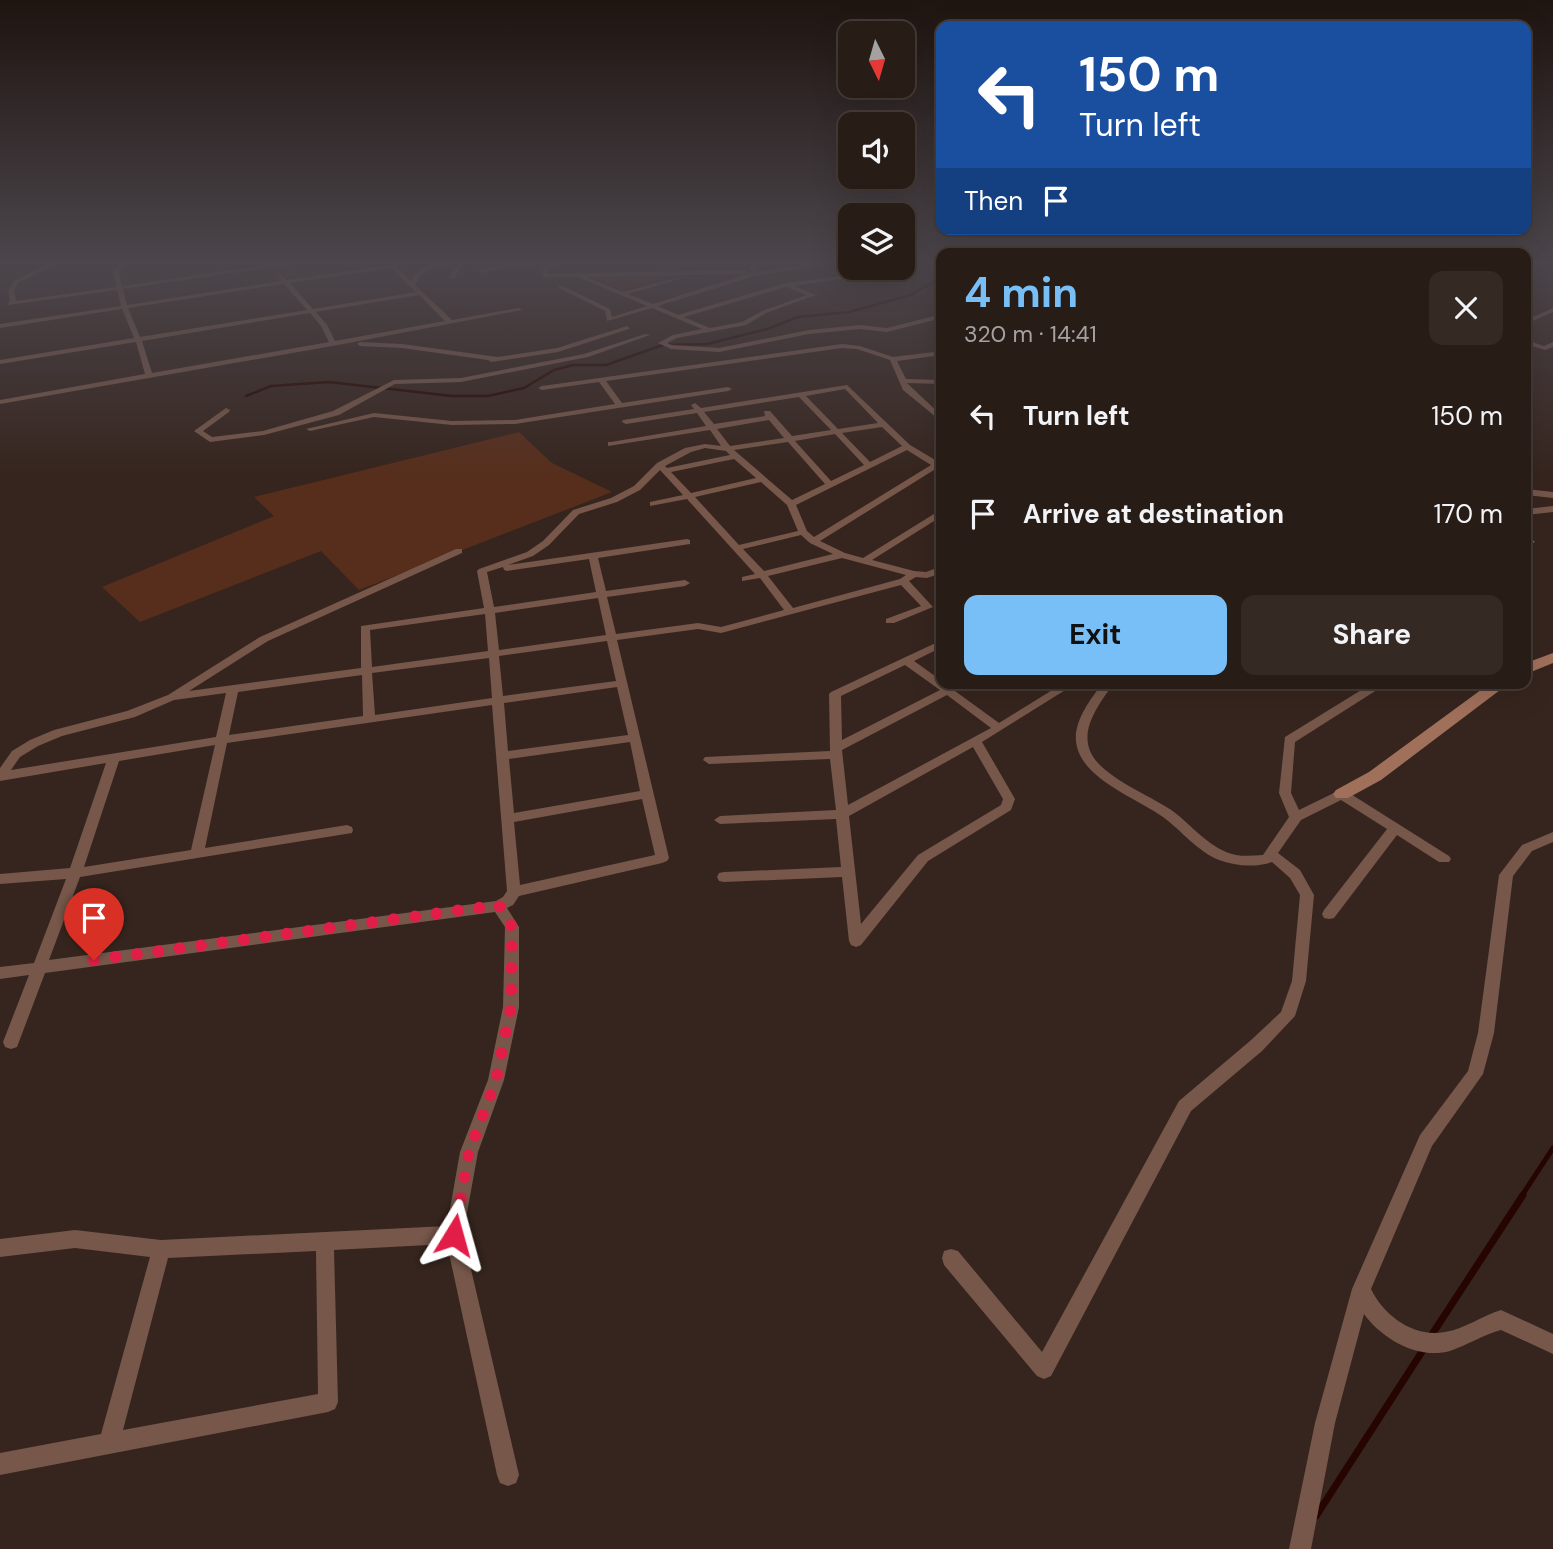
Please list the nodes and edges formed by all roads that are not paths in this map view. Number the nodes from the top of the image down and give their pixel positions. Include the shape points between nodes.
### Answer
1 (135, 332) edge
2 (179, 332) edge
3 (328, 332) edge
4 (393, 332) edge
5 (613, 332) edge
6 (639, 332) edge
7 (703, 332) edge
8 (808, 332) edge
9 (138, 339) junction
10 (333, 343) junction
11 (1531, 344) edge
12 (1553, 344) edge
13 (936, 354) edge
14 (499, 359) junction
15 (893, 359) junction
16 (0, 362) edge
17 (466, 364) dead end
18 (149, 376) junction
19 (601, 380) junction
20 (902, 381) junction
21 (936, 382) edge
22 (542, 388) dead end
23 (728, 389) dead end
24 (685, 394) junction
25 (800, 394) junction
26 (757, 401) junction
27 (0, 402) edge
28 (620, 406) junction
29 (226, 410) dead end
30 (699, 410) junction
31 (936, 415) edge
32 (771, 417) junction
33 (626, 422) dead end
34 (885, 425) junction
35 (711, 427) junction
36 (838, 431) junction
37 (264, 433) junction
38 (790, 439) junction
39 (611, 444) dead end
40 (907, 447) junction
41 (728, 449) junction
42 (737, 456) junction
43 (936, 462) edge
44 (868, 464) junction
45 (936, 465) edge
46 (663, 468) junction
47 (763, 479) junction
48 (829, 484) junction
49 (1531, 493) edge
50 (1553, 495) edge
51 (689, 496) junction
52 (653, 504) dead end
53 (791, 504) junction
54 (1553, 509) edge
55 (1531, 511) edge
56 (936, 517) edge
57 (803, 532) junction
58 (813, 541) junction
59 (687, 542) dead end
60 (737, 548) junction
61 (459, 551) dead end
62 (842, 555) junction
63 (593, 556) junction
64 (866, 560) junction
65 (482, 571) junction
66 (936, 571) edge
67 (914, 574) junction
68 (762, 575) junction
69 (745, 579) dead end
70 (903, 582) junction
71 (685, 583) dead end
72 (603, 595) junction
73 (489, 611) junction
74 (790, 611) junction
75 (890, 621) dead end
76 (612, 638) junction
77 (936, 646) edge
78 (493, 654) junction
79 (1553, 658) edge
80 (906, 660) junction
81 (1531, 667) edge
82 (368, 670) junction
83 (936, 681) edge
84 (622, 683) junction
85 (233, 688) junction
86 (1062, 689) edge
87 (1104, 689) edge
88 (1372, 689) edge
89 (1493, 689) edge
90 (948, 690) joint
91 (172, 697) junction
92 (497, 701) junction
93 (369, 720) junction
94 (999, 728) junction
95 (634, 737) junction
96 (222, 740) junction
97 (975, 741) junction
98 (836, 752) junction
99 (502, 756) junction
100 (114, 757) junction
101 (709, 760) dead end
102 (0, 776) edge
103 (647, 794) junction
104 (1342, 794) junction
105 (842, 814) junction
106 (1296, 817) junction
107 (507, 819) junction
108 (720, 820) dead end
109 (1395, 828) junction
110 (347, 830) dead end
111 (1553, 837) edge
112 (197, 853) junction
113 (1271, 854) junction
114 (1444, 859) dead end
115 (849, 872) junction
116 (75, 873) junction
117 (724, 877) dead end
118 (0, 879) edge
119 (514, 892) junction
120 (499, 905) junction
121 (1329, 914) dead end
122 (40, 968) junction
123 (0, 973) edge
124 (11, 1042) dead end
125 (454, 1235) junction
126 (326, 1242) junction
127 (0, 1248) edge
128 (162, 1249) junction
129 (951, 1258) dead end
130 (1361, 1289) junction
131 (1553, 1344) edge
132 (109, 1444) junction
133 (0, 1464) edge
134 (508, 1475) dead end
135 (1300, 1549) edge

1 - 9 street
2 - 9 street
3 - 10 street
4 - 10 street
5 - 14 street via 558,350
6 - 37 street via 647,335 586,356 461,380 394,382 336,413
7 - 8 street via 661,343 719,350
9 - 16 street
9 - 18 street
10 - 14 street via 402,346
10 - 18 street
11 - 12 street via 1545,348
13 - 15 street
14 - 17 street
15 - 19 street via 842,346
15 - 20 street
18 - 27 street
19 - 22 street
19 - 28 street
20 - 21 street
20 - 31 street
23 - 24 street
24 - 28 street
24 - 30 street
25 - 26 street
25 - 34 street via 847,387
25 - 36 street
26 - 30 street
26 - 32 street
28 - 37 street via 497,423 374,415 295,432
29 - 37 street via 198,431 201,436 210,440
30 - 33 street
30 - 35 street
32 - 35 street
32 - 38 street
34 - 36 street
34 - 40 street
35 - 39 street
35 - 41 street
36 - 38 street
36 - 44 street
38 - 41 street
38 - 48 street
40 - 43 street
40 - 44 street
41 - 42 street
41 - 46 street via 705,446
42 - 46 street
42 - 47 street
44 - 48 street
45 - 58 street
46 - 51 street
46 - 65 street via 614,500 576,512 530,554
47 - 51 street
47 - 53 street
48 - 53 street
49 - 50 street
51 - 52 street
51 - 60 street
53 - 57 street
54 - 55 street
56 - 64 street
57 - 58 street
57 - 60 street
58 - 62 street
59 - 63 street
60 - 68 street
61 - 91 street via 264,639
62 - 64 street
62 - 68 street
63 - 65 street
63 - 72 street
64 - 67 street
65 - 73 street
66 - 67 street
67 - 70 street
68 - 69 street
68 - 74 street
70 - 74 street
70 - 75 street via 928,607
71 - 72 street
72 - 73 street
72 - 76 street
73 - 78 street
73 - 82 street via 365,628
74 - 76 street via 721,629 698,626
76 - 78 street
76 - 84 street
77 - 80 street
78 - 82 street
78 - 92 street
79 - 81 street
80 - 83 street
80 - 98 street via 835,694
82 - 85 street
82 - 93 street
84 - 92 street
84 - 95 street
85 - 91 street
85 - 96 street
86 - 94 street
87 - 113 street via 1091,706 1081,739 1084,753 1097,769 1223,857 1245,862 1267,859
88 - 106 street via 1289,740 1285,793
89 - 104 street via 1375,776
90 - 94 street
90 - 98 street
91 - 102 street via 34,743 16,754
92 - 93 street
92 - 99 street
93 - 96 street
94 - 97 street
95 - 99 street
95 - 103 street
96 - 100 street
96 - 112 street
97 - 105 street
97 - 115 street via 1009,799 1007,807 923,858 856,941
98 - 101 street
98 - 105 street
99 - 107 street
100 - 102 street
100 - 116 street
103 - 107 street
103 - 119 street via 662,858
104 - 106 street
104 - 109 street
105 - 108 street
105 - 115 street
106 - 113 street
107 - 119 street
109 - 114 street
109 - 121 street
110 - 112 street
111 - 130 street via 1527,848 1506,875 1486,1033 1475,1074 1426,1141
112 - 116 street
113 - 129 street via 1295,874 1307,895 1299,981 1287,1016 1185,1106 1044,1368
115 - 117 street
116 - 118 street
116 - 122 street
119 - 120 street
120 - 122 street
120 - 125 street via 512,927 511,1007 496,1080 469,1152
122 - 123 street
122 - 124 street
125 - 126 street
125 - 134 street
126 - 128 street
126 - 132 street via 328,1402
127 - 128 street via 75,1238
128 - 132 street
130 - 131 street via 1366,1305 1407,1338 1444,1343 1501,1321
130 - 135 street via 1325,1423
132 - 133 street

